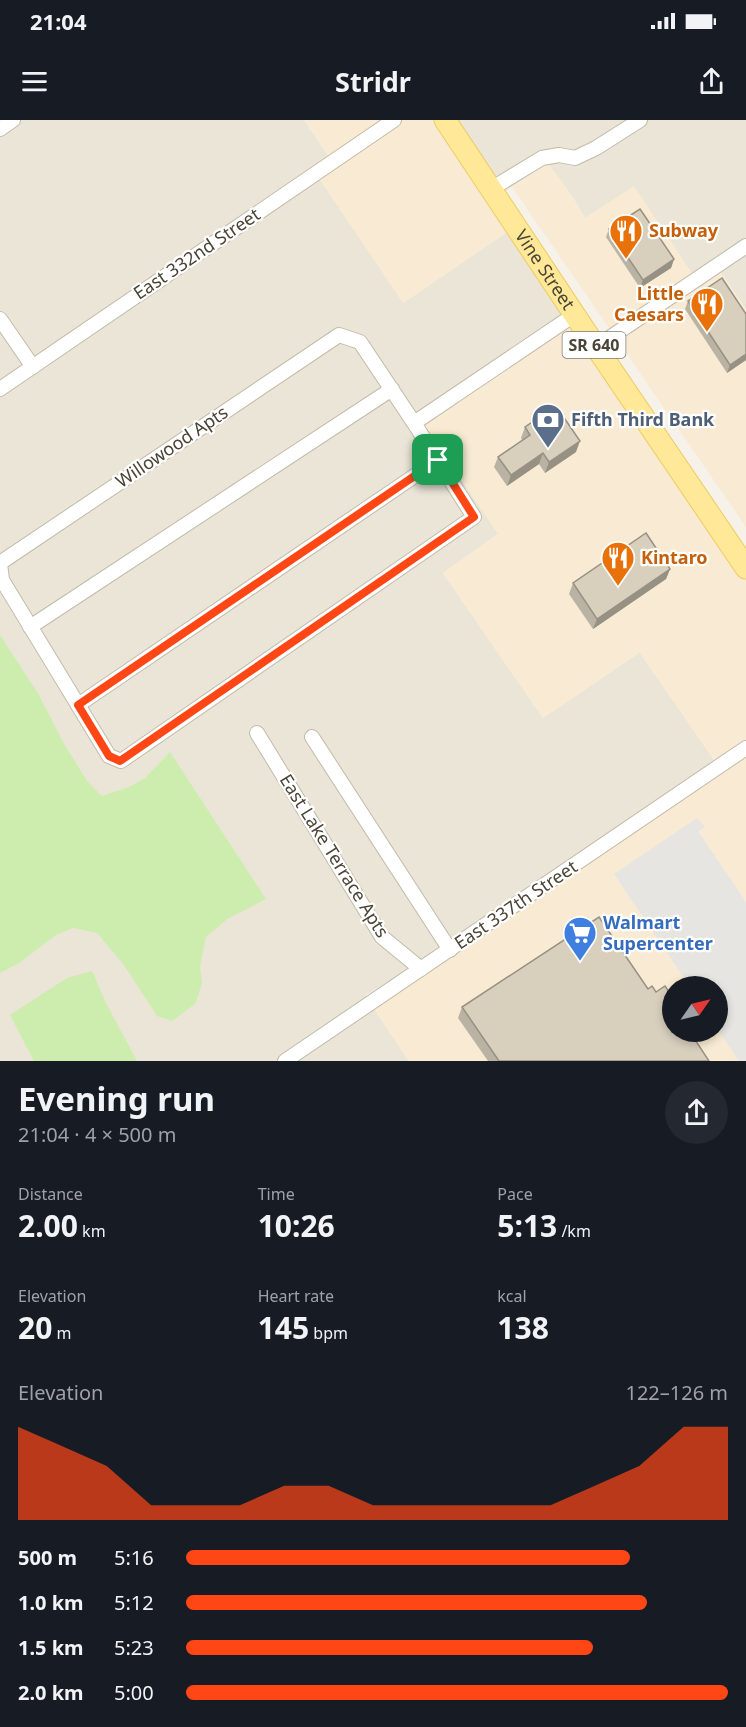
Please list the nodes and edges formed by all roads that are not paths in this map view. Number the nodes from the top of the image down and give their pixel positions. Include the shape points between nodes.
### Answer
1 (13, 120) edge
2 (394, 120) edge
3 (445, 120) edge
4 (639, 120) edge
5 (0, 129) edge
6 (491, 189) junction
7 (746, 246) edge
8 (574, 315) junction
9 (0, 319) edge
10 (596, 347) junction
11 (33, 367) junction
12 (0, 389) edge
13 (392, 389) junction
14 (414, 423) junction
15 (438, 460) junction
16 (746, 568) edge
17 (30, 627) junction
18 (78, 705) junction
19 (257, 733) dead end
20 (312, 738) dead end
21 (746, 748) edge
22 (450, 950) junction
23 (421, 969) junction
24 (285, 1061) edge

1 - 5 street
2 - 11 street, East 332nd Street
3 - 6 main road, Vine Street / SR 640
4 - 6 street via 596,148 574,158 542,158
6 - 8 main road, Vine Street / SR 640
7 - 10 street
8 - 10 main road, Vine Street / SR 640
8 - 14 street
9 - 11 street
10 - 16 main road, Vine Street / SR 640
11 - 12 street, East 332nd Street
13 - 14 street, Willowood Apts
13 - 17 street
13 - 17 street, Willowood Apts via 360,342 339,335 0,563 2,580
14 - 15 street, Willowood Apts
15 - 18 street
15 - 18 street, Willowood Apts via 474,517 120,761 109,756
17 - 18 street, Willowood Apts
19 - 23 street, East Lake Terrace Apts via 382,937
20 - 22 street
21 - 22 street, East 337th Street
22 - 23 street, East 337th Street
23 - 24 street, East 337th Street

